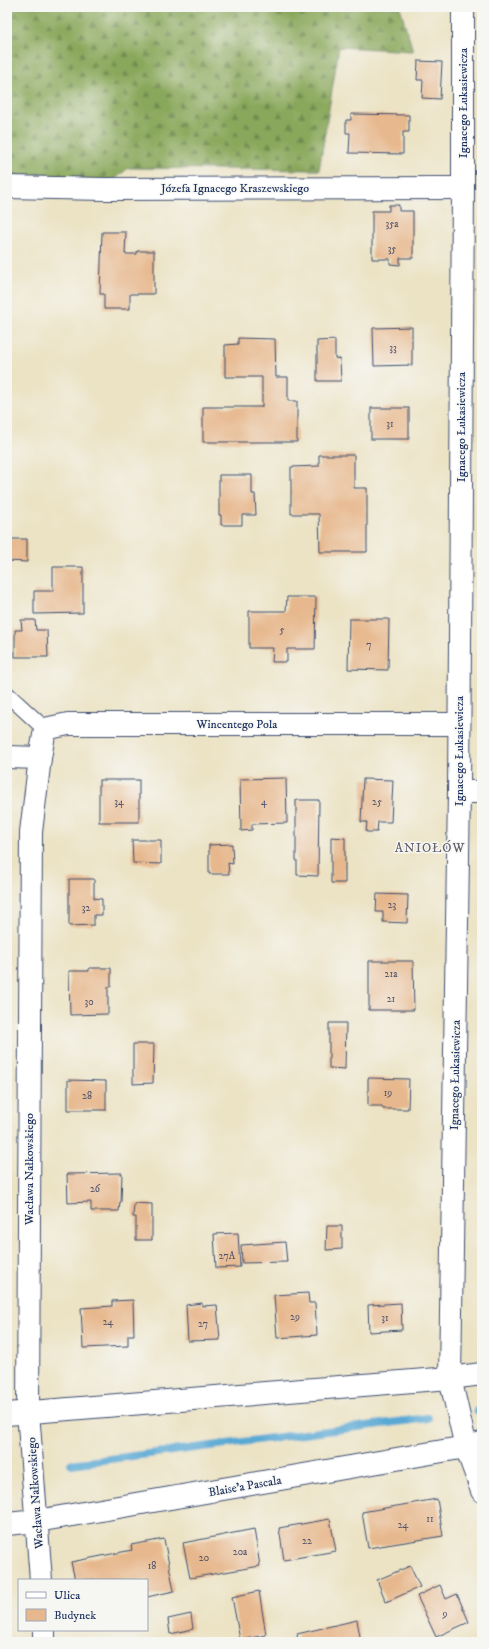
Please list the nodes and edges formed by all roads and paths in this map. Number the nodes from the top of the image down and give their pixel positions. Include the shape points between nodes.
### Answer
1 (463, 7) edge
2 (7, 187) edge
3 (464, 188) junction
4 (7, 694) edge
5 (459, 724) junction
6 (45, 730) junction
7 (7, 758) edge
8 (40, 758) junction
9 (459, 792) junction
10 (482, 792) edge
11 (482, 1374) edge
12 (450, 1378) junction
13 (28, 1412) junction
14 (7, 1414) edge
15 (474, 1445) edge
16 (482, 1491) edge
17 (37, 1521) junction
18 (7, 1524) edge
19 (41, 1579) edge
20 (44, 1631) edge
21 (44, 1642) edge

1 - 3 street, Ignacego Łukasiewicza
2 - 3 street, Józefa Ignacego Kraszewskiego
3 - 5 street, Ignacego Łukasiewicza
4 - 6 lane
5 - 6 street, Wincentego Pola via 68,724
5 - 9 street, Ignacego Łukasiewicza
6 - 8 street
7 - 8 street
8 - 13 street, Wacława Nałkowskiego via 31,832
9 - 10 street
9 - 12 street, Ignacego Łukasiewicza
11 - 12 street
12 - 13 street
12 - 15 street, Ignacego Łukasiewicza
13 - 14 street
13 - 17 street, Wacława Nałkowskiego
15 - 16 street, Ignacego Łukasiewicza
15 - 17 street, Blaise'a Pascala
17 - 18 street, Blaise'a Pascala
17 - 19 street, Wacława Nałkowskiego
20 - 21 street

